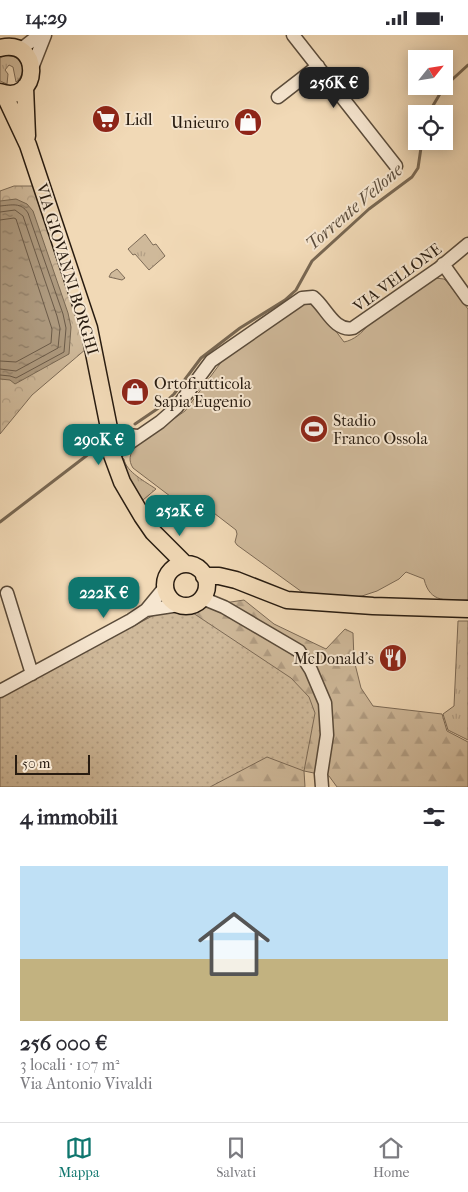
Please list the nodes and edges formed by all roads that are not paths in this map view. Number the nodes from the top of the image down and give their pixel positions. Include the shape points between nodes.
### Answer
1 (39, 35) edge
2 (45, 35) edge
3 (293, 35) edge
4 (11, 45) edge
5 (318, 66) junction
6 (32, 68) junction
7 (25, 87) junction
8 (2, 93) edge
9 (278, 97) dead end
10 (28, 145) junction
11 (396, 166) dead end
12 (468, 244) edge
13 (443, 264) junction
14 (468, 299) edge
15 (109, 429) junction
16 (138, 436) junction
17 (112, 455) junction
18 (153, 532) junction
19 (185, 564) junction
20 (167, 580) junction
21 (205, 587) junction
22 (7, 593) dead end
23 (180, 605) junction
24 (468, 609) edge
25 (146, 610) junction
26 (32, 674) junction
27 (0, 691) edge
28 (322, 787) edge

1 - 4 street
2 - 6 street
3 - 5 street
4 - 6 main road via 30,61
5 - 9 street
5 - 11 street
6 - 7 main road
7 - 8 main road via 19,92
7 - 10 main road, VIA GIOVANNI BORGHI
8 - 10 main road, VIA GIOVANNI BORGHI
10 - 15 main road, VIA GIOVANNI BORGHI via 89,328
12 - 13 street, VIA VELLONE
13 - 14 street
13 - 16 street, VIA VELLONE via 352,328 338,326 313,297 302,298 211,361 177,407
15 - 16 street
15 - 17 main road, VIA GIOVANNI BORGHI
16 - 17 street, VIA VELLONE
17 - 18 main road, VIA GIOVANNI BORGHI via 122,482
18 - 19 main road, VIA GIOVANNI BORGHI
18 - 20 main road, VIA GIOVANNI BORGHI
19 - 20 main road via 178,566
19 - 21 main road via 196,567
20 - 23 main road via 170,598
20 - 25 street
21 - 23 main road via 192,605
21 - 24 main road via 236,580 287,600
21 - 28 street via 224,607 299,651 311,671 325,703 327,735
22 - 26 street
23 - 25 street
25 - 26 street
26 - 27 street

